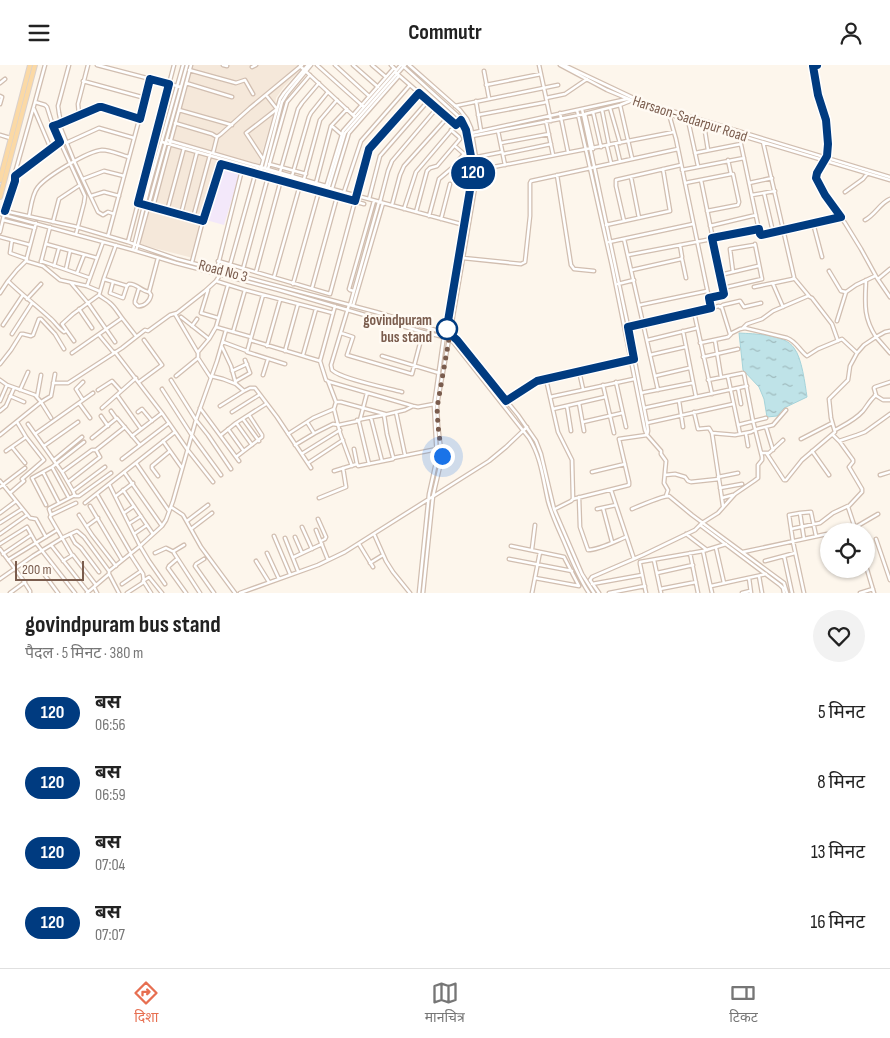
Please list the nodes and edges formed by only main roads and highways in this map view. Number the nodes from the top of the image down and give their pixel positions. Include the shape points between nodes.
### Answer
1 (30, 65) edge
2 (35, 65) edge
3 (13, 139) junction
4 (0, 180) edge
5 (0, 197) edge

1 - 3 main road
2 - 3 main road
3 - 4 main road
3 - 5 main road

